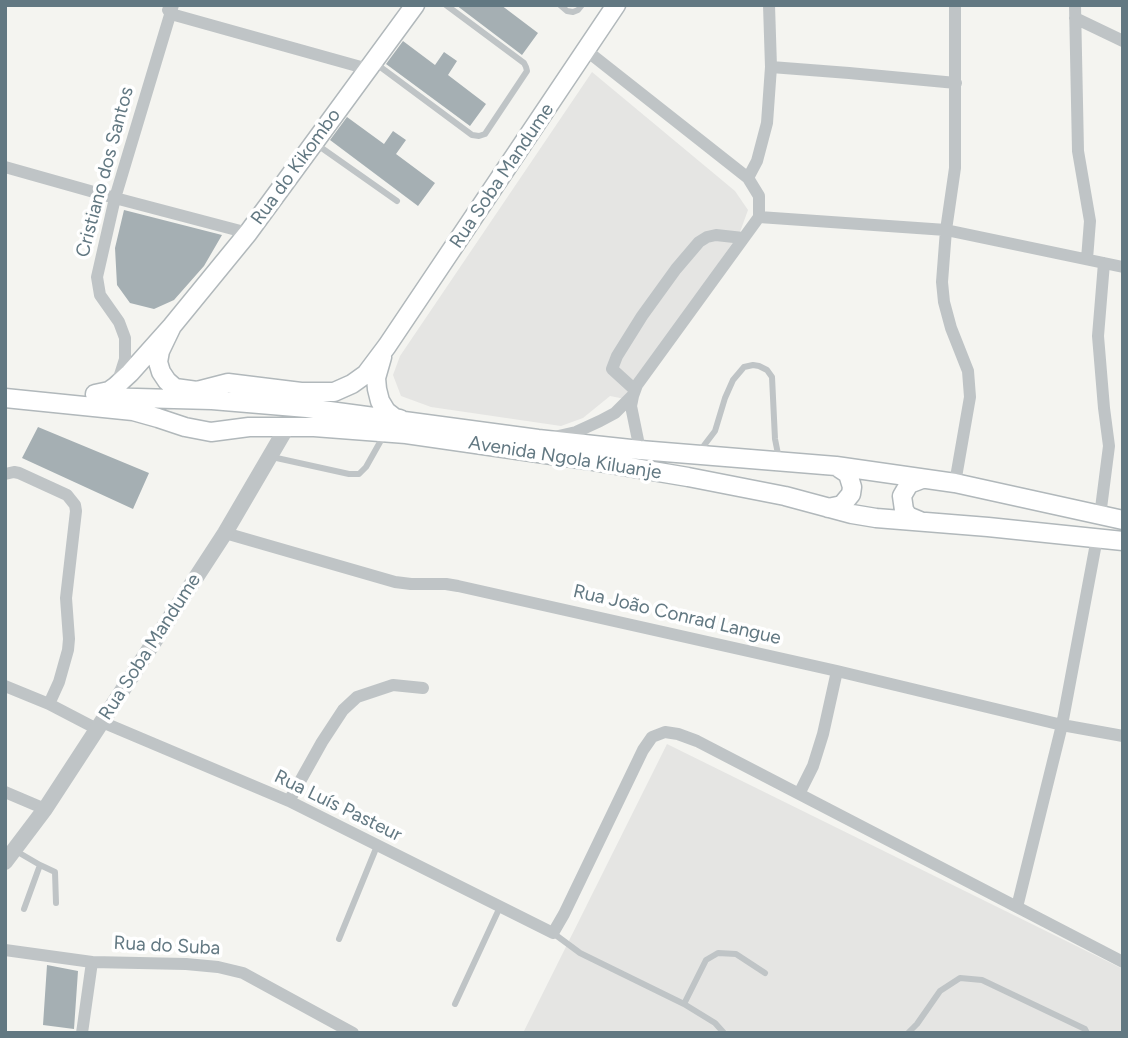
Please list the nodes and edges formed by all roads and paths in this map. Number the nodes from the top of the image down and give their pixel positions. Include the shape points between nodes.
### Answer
1 (415, 5) edge
2 (446, 5) edge
3 (560, 5) edge
4 (582, 5) edge
5 (616, 5) edge
6 (769, 5) edge
7 (955, 5) edge
8 (170, 8) edge
9 (1075, 12) edge
10 (1123, 41) edge
11 (587, 51) junction
12 (371, 65) junction
13 (771, 67) junction
14 (956, 83) junction
15 (314, 142) junction
16 (5, 167) edge
17 (748, 178) junction
18 (115, 198) junction
19 (397, 201) dead end
20 (758, 217) junction
21 (946, 230) junction
22 (248, 233) junction
23 (743, 238) junction
24 (1087, 259) junction
25 (1104, 263) junction
26 (1123, 267) edge
27 (172, 326) junction
28 (387, 346) junction
29 (116, 386) junction
30 (5, 390) edge
31 (634, 393) junction
32 (85, 397) junction
33 (5, 398) edge
34 (403, 420) junction
35 (287, 427) junction
36 (386, 432) junction
37 (538, 439) junction
38 (640, 450) junction
39 (696, 455) junction
40 (270, 456) junction
41 (780, 461) junction
42 (836, 466) junction
43 (5, 474) edge
44 (922, 479) junction
45 (955, 483) junction
46 (828, 508) junction
47 (1100, 516) junction
48 (1123, 520) edge
49 (920, 522) junction
50 (225, 533) junction
51 (1097, 538) junction
52 (1123, 541) edge
53 (837, 671) junction
54 (5, 686) edge
55 (423, 688) dead end
56 (49, 704) junction
57 (1062, 725) junction
58 (99, 726) junction
59 (1123, 736) edge
60 (5, 792) edge
61 (799, 794) junction
62 (289, 801) junction
63 (45, 809) junction
64 (377, 846) junction
65 (8, 856) edge
66 (40, 865) junction
67 (56, 903) dead end
68 (500, 907) junction
69 (1017, 907) junction
70 (24, 909) dead end
71 (553, 933) junction
72 (339, 939) dead end
73 (5, 950) edge
74 (92, 962) junction
75 (1123, 962) edge
76 (765, 973) dead end
77 (455, 1004) dead end
78 (684, 1004) junction
79 (348, 1032) edge
80 (82, 1033) edge
81 (724, 1033) edge
82 (908, 1033) edge
83 (1087, 1033) edge

1 - 12 main road, Rua do Kikombo
2 - 12 lane via 526,67 485,134 472,135
3 - 4 lane via 573,12
5 - 11 main road, Rua Soba Mandume
6 - 13 street
7 - 14 street
8 - 12 street
8 - 18 street, Cristiano dos Santos
9 - 10 street
9 - 24 street via 1078,151 1090,221
11 - 17 street
11 - 28 main road, Rua Soba Mandume
12 - 15 main road, Rua do Kikombo
13 - 14 street
13 - 17 street via 767,123
14 - 21 street via 955,168
15 - 19 lane
15 - 22 main road, Rua do Kikombo
16 - 18 street
17 - 20 street via 759,196
18 - 22 street
18 - 29 street, Cristiano dos Santos via 97,277 100,295 125,338 125,359
20 - 21 street
20 - 23 street
21 - 24 street
21 - 45 street via 944,302 970,381
22 - 27 main road, Rua do Kikombo
23 - 31 street
23 - 31 street via 716,235 699,242 642,316 612,369
24 - 25 street
25 - 26 street
25 - 47 street via 1098,336 1109,446
27 - 28 main road via 158,362 167,381 187,390 228,383 334,392 366,374
27 - 29 main road
28 - 34 main road via 377,389 386,411
29 - 32 main road
30 - 32 main road, Avenida Ngola Kiluanje
31 - 37 street via 615,413 591,425
31 - 38 street via 632,416
32 - 34 main road, Avenida Ngola Kiluanje via 212,400
33 - 35 main road, Avenida Ngola Kiluanje via 133,411 198,431
34 - 37 main road, Avenida Ngola Kiluanje
35 - 36 main road, Avenida Ngola Kiluanje
35 - 40 street, Rua Soba Mandume
36 - 40 lane via 359,474
36 - 46 main road, Avenida Ngola Kiluanje via 688,477
37 - 38 main road, Avenida Ngola Kiluanje
38 - 39 main road, Avenida Ngola Kiluanje
39 - 41 main road, Avenida Ngola Kiluanje
39 - 41 lane via 715,431 733,380 744,367 753,365 772,377
40 - 50 street, Rua Soba Mandume
41 - 42 main road, Avenida Ngola Kiluanje
42 - 44 main road, Avenida Ngola Kiluanje
42 - 46 main road via 848,474 852,487 842,505
43 - 56 street via 19,473 67,495 75,505 66,598 68,650
44 - 45 main road, Avenida Ngola Kiluanje
44 - 49 main road via 909,484 902,496 908,516
45 - 47 main road, Avenida Ngola Kiluanje
46 - 49 main road, Avenida Ngola Kiluanje
47 - 48 main road, Avenida Ngola Kiluanje
49 - 51 main road, Avenida Ngola Kiluanje
50 - 53 street, Rua João Conrad Langue via 395,582 457,586
50 - 58 street, Rua Soba Mandume
51 - 52 main road, Avenida Ngola Kiluanje
51 - 57 street
53 - 57 street, Rua João Conrad Langue
53 - 61 street via 823,734
54 - 56 street, Rua Luís Pasteur
55 - 62 street via 393,685 357,697 343,709
56 - 58 street, Rua Luís Pasteur
57 - 59 street, Rua João Conrad Langue
57 - 69 street
58 - 62 street, Rua Luís Pasteur
58 - 63 street, Rua Soba Mandume
60 - 63 street
61 - 69 street
61 - 71 street via 697,741 665,732 652,737
62 - 64 street, Rua Luís Pasteur
63 - 65 street, Rua Soba Mandume
64 - 68 street, Rua Luís Pasteur
64 - 72 lane
65 - 66 lane
66 - 67 lane via 55,872
66 - 70 lane
68 - 71 street, Rua Luís Pasteur
68 - 77 lane
69 - 75 street
71 - 78 lane via 580,953
73 - 74 street, Rua do Suba
74 - 79 street, Rua do Suba via 186,964 243,973
74 - 80 street
76 - 78 lane via 736,954 718,953 706,960
78 - 81 lane
82 - 83 lane via 940,991 960,978 982,979

